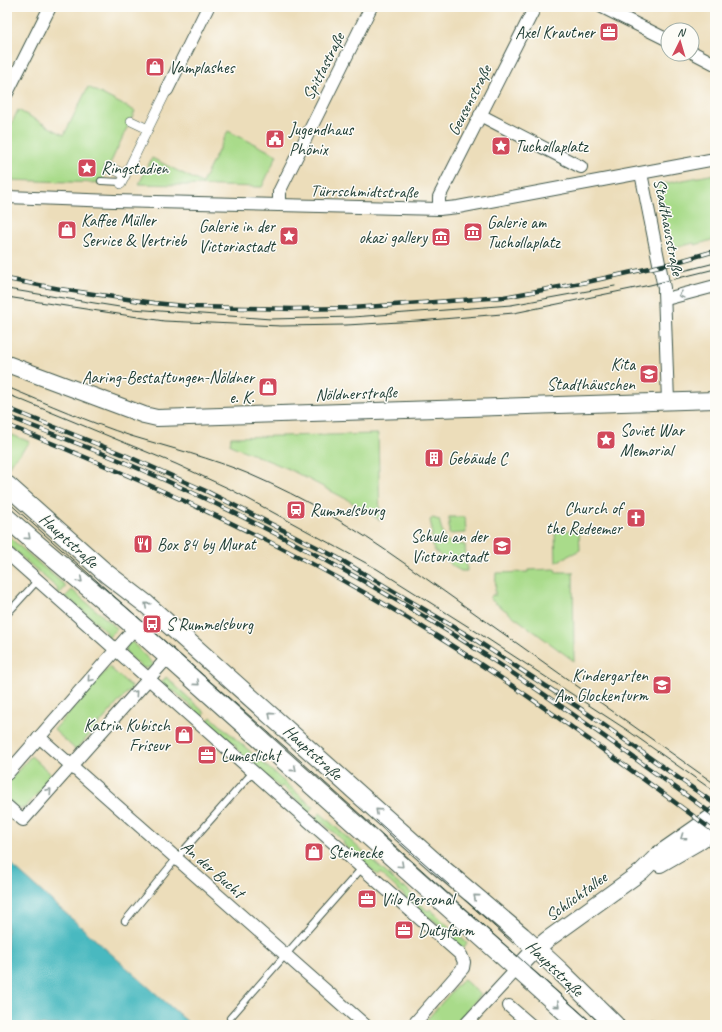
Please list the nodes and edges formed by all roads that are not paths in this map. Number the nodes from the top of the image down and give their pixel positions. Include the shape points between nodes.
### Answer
1 (50, 7) edge
2 (208, 7) edge
3 (371, 7) edge
4 (535, 7) edge
5 (602, 7) edge
6 (660, 36) edge
7 (700, 56) edge
8 (715, 64) edge
9 (167, 90) joint
10 (7, 93) edge
11 (480, 115) junction
12 (131, 121) dead end
13 (148, 129) junction
14 (715, 159) edge
15 (581, 166) dead end
16 (109, 167) dead end
17 (641, 173) junction
18 (122, 180) junction
19 (101, 181) dead end
20 (7, 197) edge
21 (279, 205) junction
22 (440, 209) junction
23 (715, 286) edge
24 (665, 293) junction
25 (7, 364) edge
26 (715, 400) edge
27 (668, 401) junction
28 (7, 485) edge
29 (7, 518) edge
30 (7, 553) edge
31 (38, 581) junction
32 (7, 614) edge
33 (135, 628) junction
34 (116, 649) junction
35 (168, 657) junction
36 (148, 678) junction
37 (39, 737) junction
38 (71, 766) junction
39 (253, 772) junction
40 (7, 774) edge
41 (7, 806) edge
42 (715, 815) edge
43 (715, 830) edge
44 (176, 859) junction
45 (362, 868) junction
46 (641, 872) junction
47 (125, 921) dead end
48 (536, 949) junction
49 (285, 955) junction
50 (517, 969) junction
51 (509, 1006) dead end
52 (230, 1018) dead end
53 (365, 1025) edge
54 (413, 1025) edge
55 (465, 1025) edge
56 (531, 1025) edge
57 (580, 1025) edge
58 (615, 1025) edge

1 - 10 street
2 - 9 street
3 - 21 street, Spittastraße via 279,192
4 - 11 street, Geusenstraße
5 - 6 street
7 - 8 street
9 - 13 street
11 - 15 street
11 - 22 street, Geusenstraße via 439,197
12 - 13 street
13 - 18 street
14 - 17 street, Türrschmidtstraße
16 - 18 street
17 - 22 street, Türrschmidtstraße
17 - 24 street, Stadthausstraße
18 - 19 lane
20 - 21 street, Türrschmidtstraße
21 - 22 street, Türrschmidtstraße
23 -> 24 street
24 - 27 street, Stadthausstraße
25 - 27 street, Nöldnerstraße via 157,418
26 - 27 street, Nöldnerstraße
48 -> 28 main road, Hauptstraße via 438,865 146,604 107,574
29 -> 33 main road, Hauptstraße
30 - 31 street
31 - 32 lane
31 - 34 street
33 - 34 street
33 - 35 main road, Hauptstraße
34 - 36 street
34 -> 37 street
35 - 36 street
35 -> 50 main road, Hauptstraße
38 -> 36 street
36 - 39 street
37 - 38 street, An der Bucht
37 - 40 street
41 -> 38 street via 24,820
38 - 44 street, An der Bucht
39 - 44 lane
39 - 45 street
42 -> 46 street, Schlichtallee via 659,854
43 - 46 street, Schlichtallee via 671,858
44 - 47 lane
44 - 49 street, An der Bucht
45 - 49 lane
45 - 54 street via 461,955 464,962 463,968
46 - 48 street, Schlichtallee
48 - 50 street, Schlichtallee
48 - 58 main road, Hauptstraße
49 - 52 lane
49 - 53 street, An der Bucht
50 - 55 street
50 -> 57 main road, Hauptstraße
51 - 56 street

